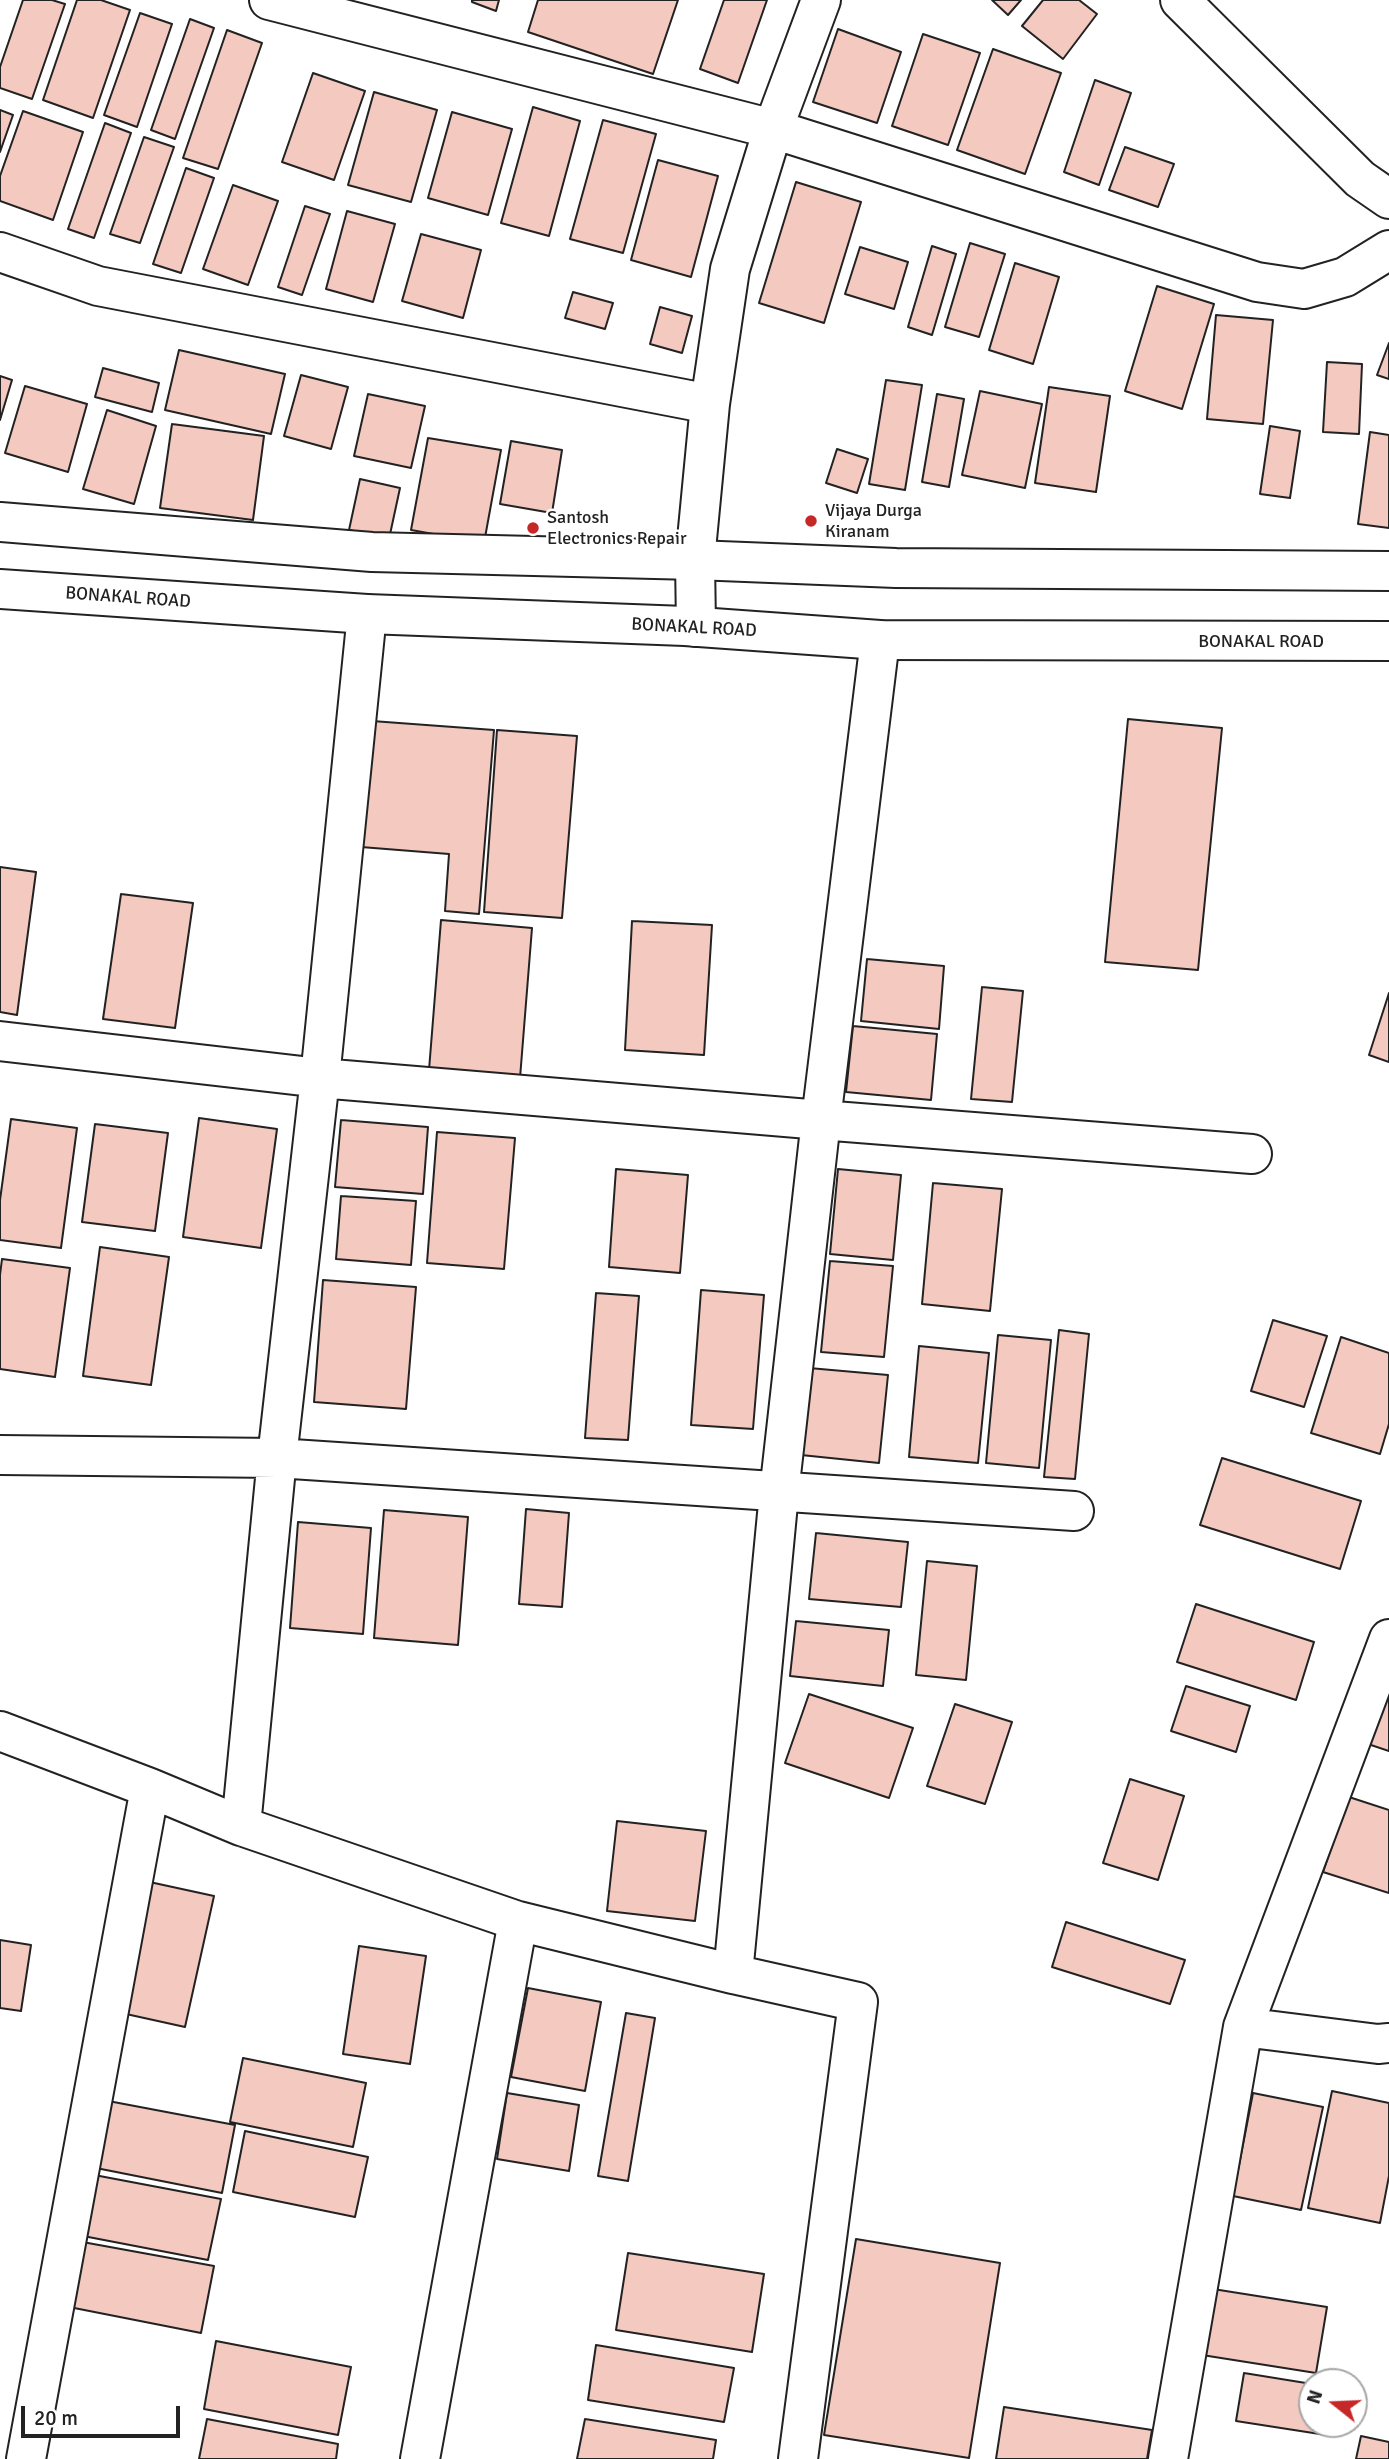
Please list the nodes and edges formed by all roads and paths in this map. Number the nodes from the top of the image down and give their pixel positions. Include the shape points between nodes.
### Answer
1 (269, 0) edge
2 (821, 0) edge
3 (1180, 0) edge
4 (773, 129) junction
5 (1389, 199) edge
6 (1389, 250) edge
7 (0, 252) edge
8 (710, 404) junction
9 (0, 522) edge
10 (695, 560) junction
11 (1389, 571) edge
12 (0, 589) edge
13 (367, 614) junction
14 (696, 626) junction
15 (880, 640) junction
16 (1389, 641) edge
17 (0, 1041) edge
18 (320, 1078) junction
19 (821, 1120) junction
20 (1252, 1153) dead end
21 (0, 1455) edge
22 (276, 1458) junction
23 (779, 1493) junction
24 (1074, 1511) dead end
25 (1389, 1639) edge
26 (0, 1731) edge
27 (150, 1788) junction
28 (241, 1826) junction
29 (518, 1921) junction
30 (733, 1974) junction
31 (1243, 2027) junction
32 (1389, 2043) edge
33 (26, 2459) edge
34 (420, 2459) edge
35 (798, 2459) edge
36 (1168, 2459) edge

1 - 4 street
2 - 4 street
3 - 5 street via 1360,179
4 - 6 street via 1257,282 1304,289 1345,277
4 - 8 street via 730,270
7 - 8 street via 98,286
8 - 10 street
9 - 10 street via 372,552
10 - 11 street via 896,568
10 - 14 street
12 - 13 street, BONAKAL ROAD
13 - 14 street, BONAKAL ROAD
13 - 18 street
14 - 15 street, BONAKAL ROAD
15 - 16 street, BONAKAL ROAD
15 - 19 street
17 - 18 street
18 - 19 street
18 - 22 street
19 - 20 street
19 - 23 street
21 - 22 street
22 - 23 street
22 - 28 street
23 - 24 street
23 - 30 street
25 - 31 street
26 - 27 street
27 - 28 street
27 - 33 street
28 - 29 street
29 - 30 street
29 - 34 street
30 - 35 street via 858,2001
31 - 32 street
31 - 36 street

